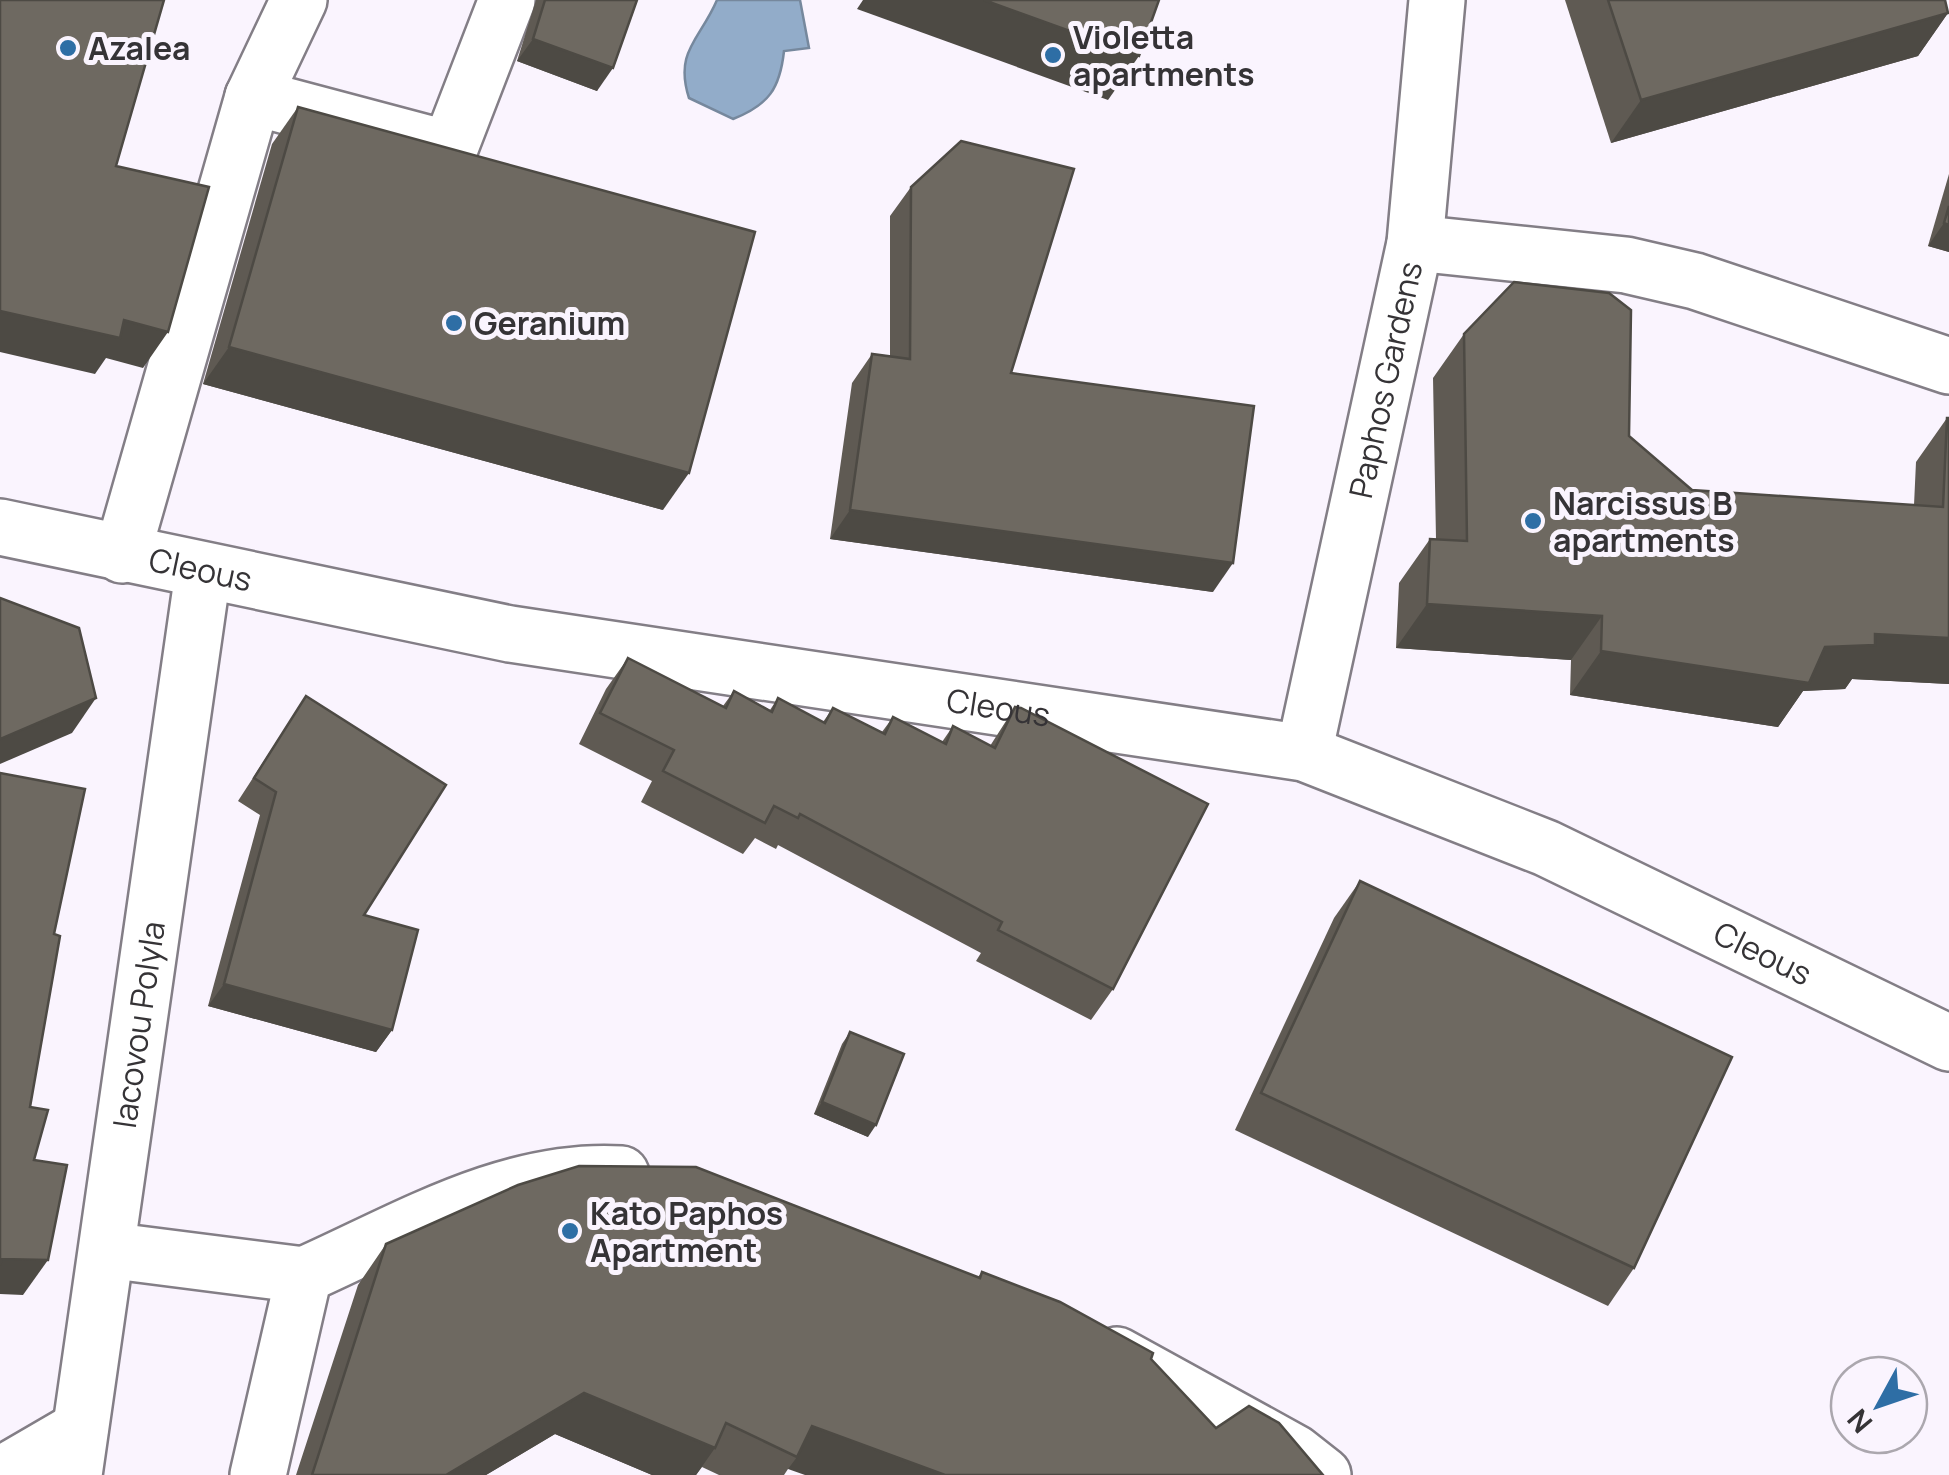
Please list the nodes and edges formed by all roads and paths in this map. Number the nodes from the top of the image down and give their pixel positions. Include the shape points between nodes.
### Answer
1 (299, 0) edge
2 (507, 0) edge
3 (1437, 0) edge
4 (253, 97) junction
5 (1415, 244) junction
6 (1949, 366) edge
7 (0, 527) edge
8 (122, 555) junction
9 (203, 573) junction
10 (1304, 753) junction
11 (1949, 1043) edge
12 (670, 1177) edge
13 (106, 1250) junction
14 (304, 1275) junction
15 (1075, 1331) edge
16 (77, 1452) edge
17 (1, 1475) edge
18 (258, 1475) edge
19 (1323, 1475) edge

1 - 4 street
2 - 4 street via 445,148
3 - 5 street, Paphos Gardens
4 - 8 street
5 - 6 street via 1678,276
5 - 10 street, Paphos Gardens
7 - 8 street, Cleous
8 - 9 street, Cleous
9 - 10 street, Cleous via 510,634
9 - 13 street, Iacovou Polyla
10 - 11 street, Cleous via 1546,848
12 - 14 street via 544,1176
13 - 14 street
13 - 16 street, Iacovou Polyla
14 - 18 street
15 - 19 street
16 - 17 street

